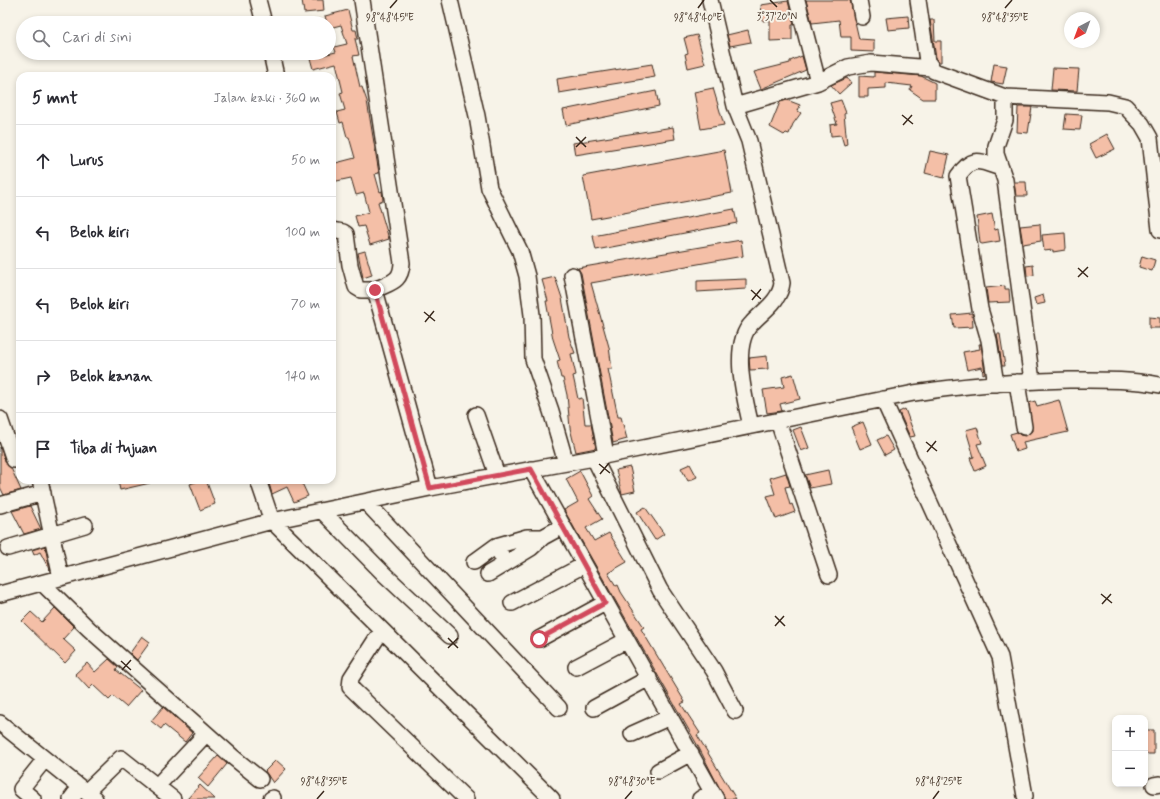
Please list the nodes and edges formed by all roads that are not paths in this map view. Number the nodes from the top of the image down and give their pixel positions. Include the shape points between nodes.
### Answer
1 (258, 0) edge
2 (362, 0) edge
3 (450, 0) edge
4 (710, 0) edge
5 (797, 0) edge
6 (859, 0) edge
7 (918, 0) edge
8 (262, 16) edge
9 (862, 17) dead end
10 (273, 60) edge
11 (931, 68) junction
12 (275, 72) edge
13 (818, 82) junction
14 (1005, 97) junction
15 (735, 106) junction
16 (1001, 168) junction
17 (1160, 227) edge
18 (336, 231) edge
19 (572, 275) dead end
20 (375, 290) junction
21 (1032, 381) junction
22 (1017, 382) junction
23 (996, 384) junction
24 (1160, 384) edge
25 (883, 400) junction
26 (476, 415) dead end
27 (0, 419) edge
28 (778, 421) junction
29 (750, 426) junction
30 (1024, 427) dead end
31 (11, 456) edge
32 (600, 456) junction
33 (566, 463) junction
34 (531, 469) junction
35 (497, 475) junction
36 (259, 484) edge
37 (42, 486) edge
38 (430, 488) junction
39 (366, 502) junction
40 (0, 505) edge
41 (322, 511) junction
42 (272, 521) junction
43 (85, 525) dead end
44 (564, 526) junction
45 (52, 536) junction
46 (543, 537) junction
47 (496, 546) junction
48 (8, 548) dead end
49 (474, 562) dead end
50 (505, 562) junction
51 (584, 565) junction
52 (488, 574) dead end
53 (829, 575) dead end
54 (61, 578) junction
55 (42, 583) junction
56 (0, 594) edge
57 (512, 603) dead end
58 (605, 603) junction
59 (382, 630) junction
60 (450, 636) dead end
61 (539, 639) dead end
62 (627, 640) junction
63 (576, 667) dead end
64 (649, 678) junction
65 (559, 708) dead end
66 (594, 708) dead end
67 (736, 711) dead end
68 (670, 717) junction
69 (0, 723) edge
70 (632, 734) dead end
71 (203, 738) dead end
72 (691, 753) junction
73 (45, 759) junction
74 (658, 771) dead end
75 (260, 779) dead end
76 (157, 786) junction
77 (83, 794) edge
78 (1025, 796) dead end
79 (709, 797) edge
80 (33, 799) edge
81 (173, 799) edge
82 (466, 799) edge
83 (552, 799) edge

1 - 8 street
2 - 20 street via 402,263 400,276 396,280
3 - 33 street via 477,116 490,188 520,251 527,276 532,315 533,359
4 - 15 street
5 - 13 street
6 - 9 street
7 - 11 street via 925,51
10 - 12 street
11 - 13 street via 871,64 848,67
11 - 14 street via 940,74
13 - 15 street
14 - 16 street via 1005,120 996,146
14 - 17 street via 1108,102 1125,106 1142,124 1150,138
15 - 29 street via 748,140 782,283 781,293 745,332 740,374
16 - 21 street via 1005,180
16 - 23 street via 976,161 967,164 958,176 980,309 989,340
18 - 20 street via 346,234 356,287 361,290
19 - 32 street
20 - 38 street
21 - 22 street
21 - 24 street via 1099,380
22 - 23 street
22 - 30 street
23 - 25 street via 963,386
25 - 28 street
25 - 78 street via 1000,657
26 - 35 street
27 - 31 street
28 - 29 street
28 - 53 street
29 - 32 street
32 - 33 street
32 - 67 street via 660,590 714,671
33 - 34 street
34 - 35 street
34 - 44 street
35 - 38 street
36 - 42 street
37 - 40 street
37 - 45 street
38 - 39 street
39 - 41 street
39 - 65 street
41 - 42 street
41 - 60 street
42 - 54 street
42 - 59 street
43 - 45 street
44 - 46 street
44 - 51 street
45 - 48 street
45 - 54 street
46 - 47 street via 527,537
46 - 50 street via 526,551
47 - 49 street
47 - 50 street
50 - 52 street
51 - 57 street
51 - 58 street
54 - 55 street
55 - 56 street
55 - 75 street via 89,629
58 - 61 street
58 - 62 street
59 - 82 street via 351,678 350,687
59 - 83 street
62 - 63 street
62 - 64 street
64 - 66 street
64 - 68 street
68 - 70 street
68 - 72 street
69 - 73 street
71 - 76 street
72 - 74 street
72 - 79 street
73 - 77 street
73 - 80 street via 21,789
76 - 77 street via 121,758
76 - 81 street

